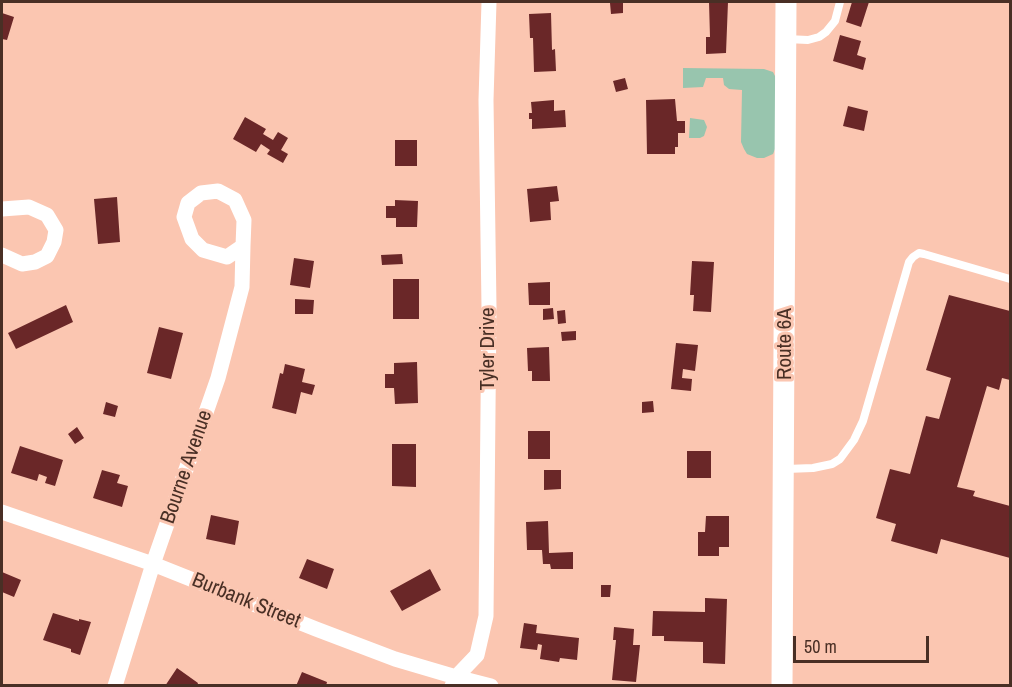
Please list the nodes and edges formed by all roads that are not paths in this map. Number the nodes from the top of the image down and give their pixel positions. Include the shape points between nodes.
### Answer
1 (489, 2) edge
2 (786, 2) edge
3 (840, 2) edge
4 (786, 39) junction
5 (2, 209) edge
6 (243, 246) junction
7 (2, 255) edge
8 (1011, 279) edge
9 (785, 469) junction
10 (2, 512) edge
11 (153, 564) junction
12 (454, 681) edge
13 (115, 686) edge
14 (491, 686) edge
15 (782, 686) edge

1 - 12 street, Tyler Drive via 486,616 477,655
2 - 4 main road, Route 6A
3 - 4 lane via 836,21 819,37
4 - 9 main road, Route 6A
5 - 7 street via 29,207 47,215 56,230 47,256 35,262 22,264
6 - 6 street, Bourne Avenue via 228,257 203,250 192,239 184,217 188,203 201,193 218,191 234,200 244,220
6 - 11 street, Bourne Avenue via 242,287 218,378
8 - 9 lane via 924,254 913,257 854,440 832,464
9 - 15 main road, Route 6A
10 - 11 street, Burbank Street
11 - 12 street, Burbank Street
11 - 13 street, Bourne Avenue
12 - 14 street, Burbank Street

